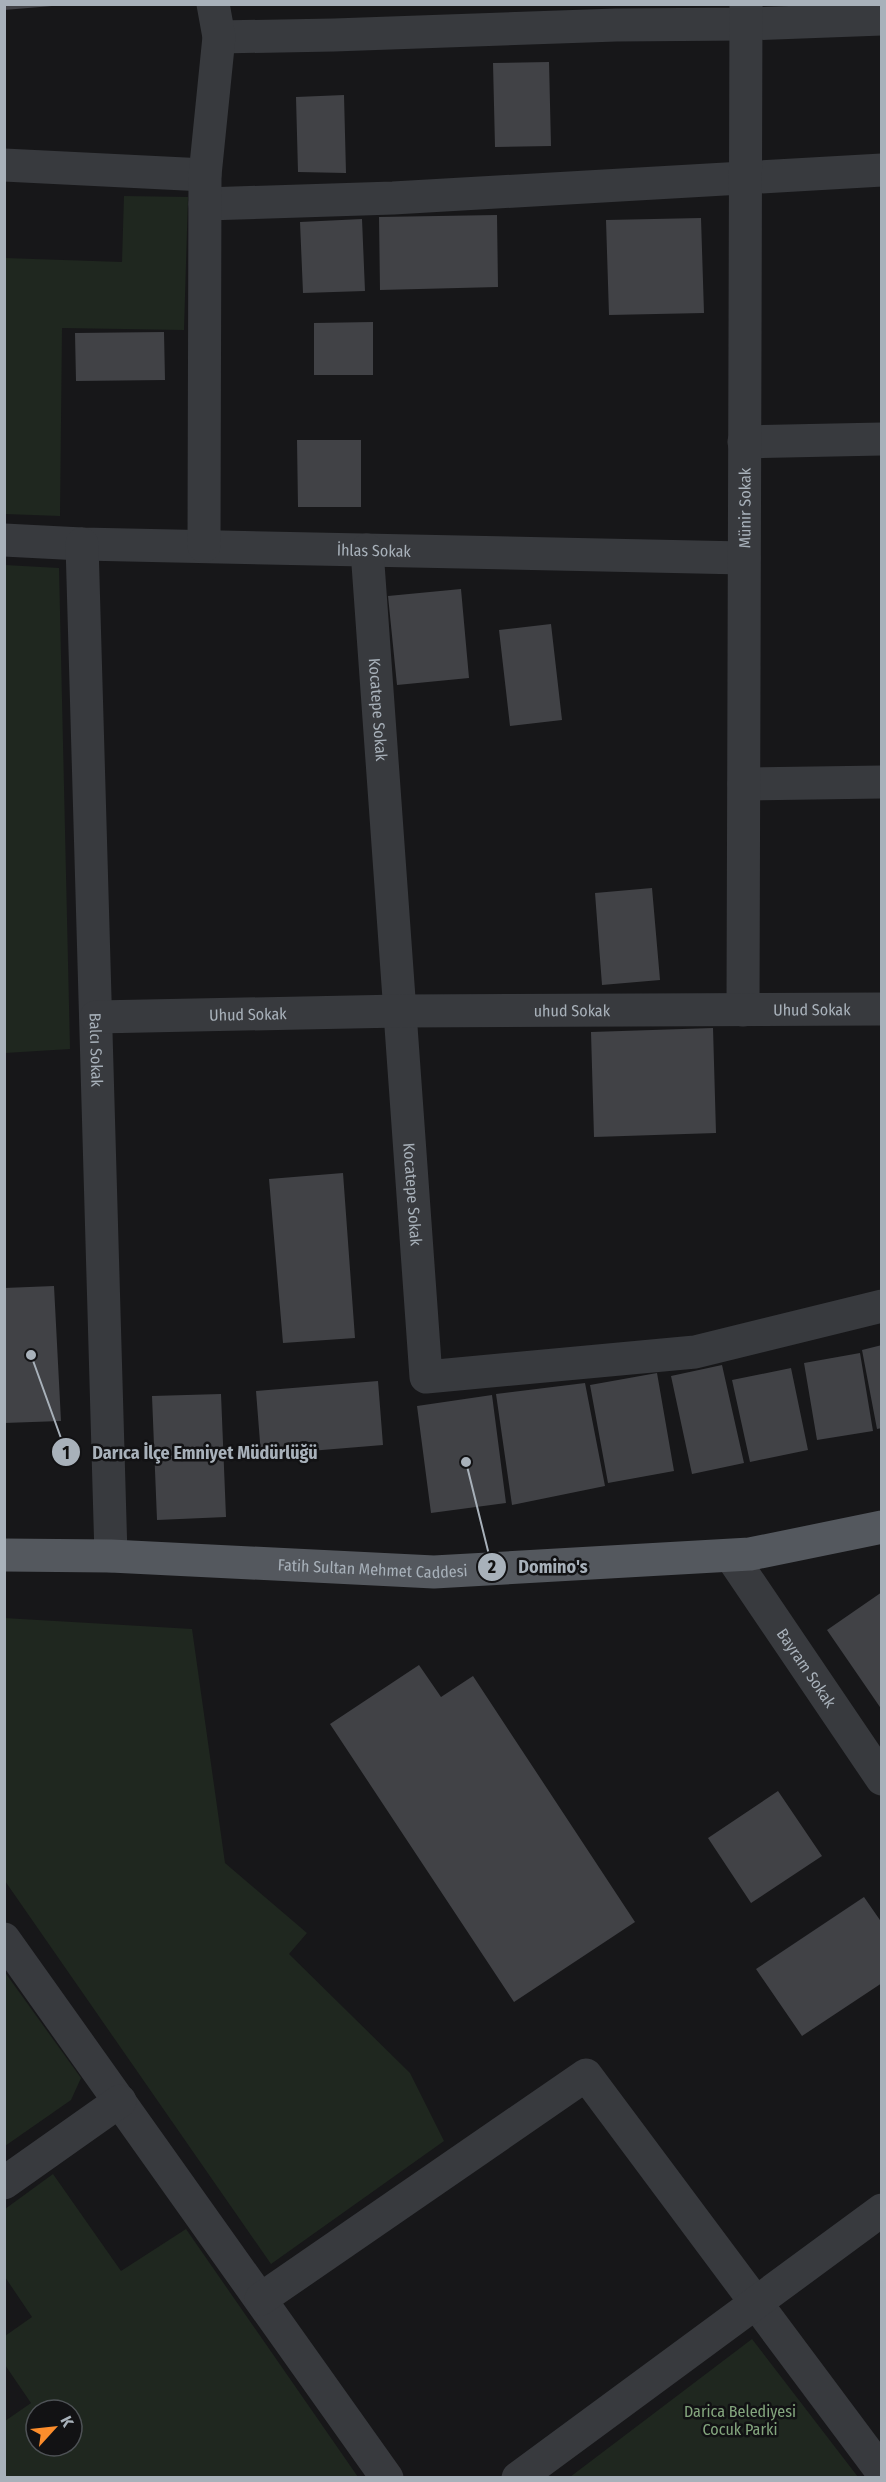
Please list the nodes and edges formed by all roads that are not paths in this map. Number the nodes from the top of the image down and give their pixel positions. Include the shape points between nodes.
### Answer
1 (213, 4) edge
2 (746, 14) edge
3 (882, 19) edge
4 (219, 37) junction
5 (4, 165) edge
6 (882, 171) edge
7 (746, 178) junction
8 (205, 190) junction
9 (882, 438) edge
10 (744, 442) junction
11 (4, 540) edge
12 (82, 544) junction
13 (204, 546) junction
14 (368, 550) junction
15 (744, 558) junction
16 (882, 782) edge
17 (744, 784) junction
18 (882, 1009) edge
19 (743, 1010) junction
20 (400, 1011) junction
21 (96, 1017) junction
22 (882, 1306) edge
23 (882, 1527) edge
24 (4, 1555) edge
25 (111, 1556) junction
26 (731, 1556) junction
27 (882, 1779) edge
28 (4, 1939) edge
29 (120, 2101) junction
30 (4, 2183) edge
31 (882, 2210) edge
32 (261, 2300) junction
33 (756, 2303) junction
34 (882, 2472) edge
35 (387, 2478) edge
36 (518, 2478) edge

1 - 4 street
2 - 3 street
2 - 4 street via 616,25
2 - 7 street, Münir Sokak
4 - 8 street
5 - 8 street
6 - 7 street
7 - 8 street via 393,198
7 - 10 street, Münir Sokak
8 - 13 street
9 - 10 street
10 - 15 street, Münir Sokak
11 - 12 street, İhlas Sokak
12 - 13 street, İhlas Sokak
12 - 21 street, Balcı Sokak
13 - 14 street, İhlas Sokak
14 - 15 street, İhlas Sokak
14 - 20 street, Kocatepe Sokak
15 - 17 street, Münir Sokak
16 - 17 street
17 - 19 street, Münir Sokak
18 - 19 street, Uhud Sokak
19 - 20 street, uhud Sokak
20 - 21 street, Uhud Sokak
20 - 22 street, Kocatepe Sokak via 426,1377 695,1352
21 - 25 street, Balcı Sokak
23 - 26 main road, Fatih Sultan Mehmet Caddesi
24 - 25 main road, Fatih Sultan Mehmet Caddesi
25 - 26 main road, Fatih Sultan Mehmet Caddesi via 434,1572
26 - 27 street, Bayram Sokak
28 - 29 street
29 - 30 street
29 - 32 street
31 - 33 street
32 - 33 street via 586,2075
32 - 35 street
33 - 34 street
33 - 36 street

